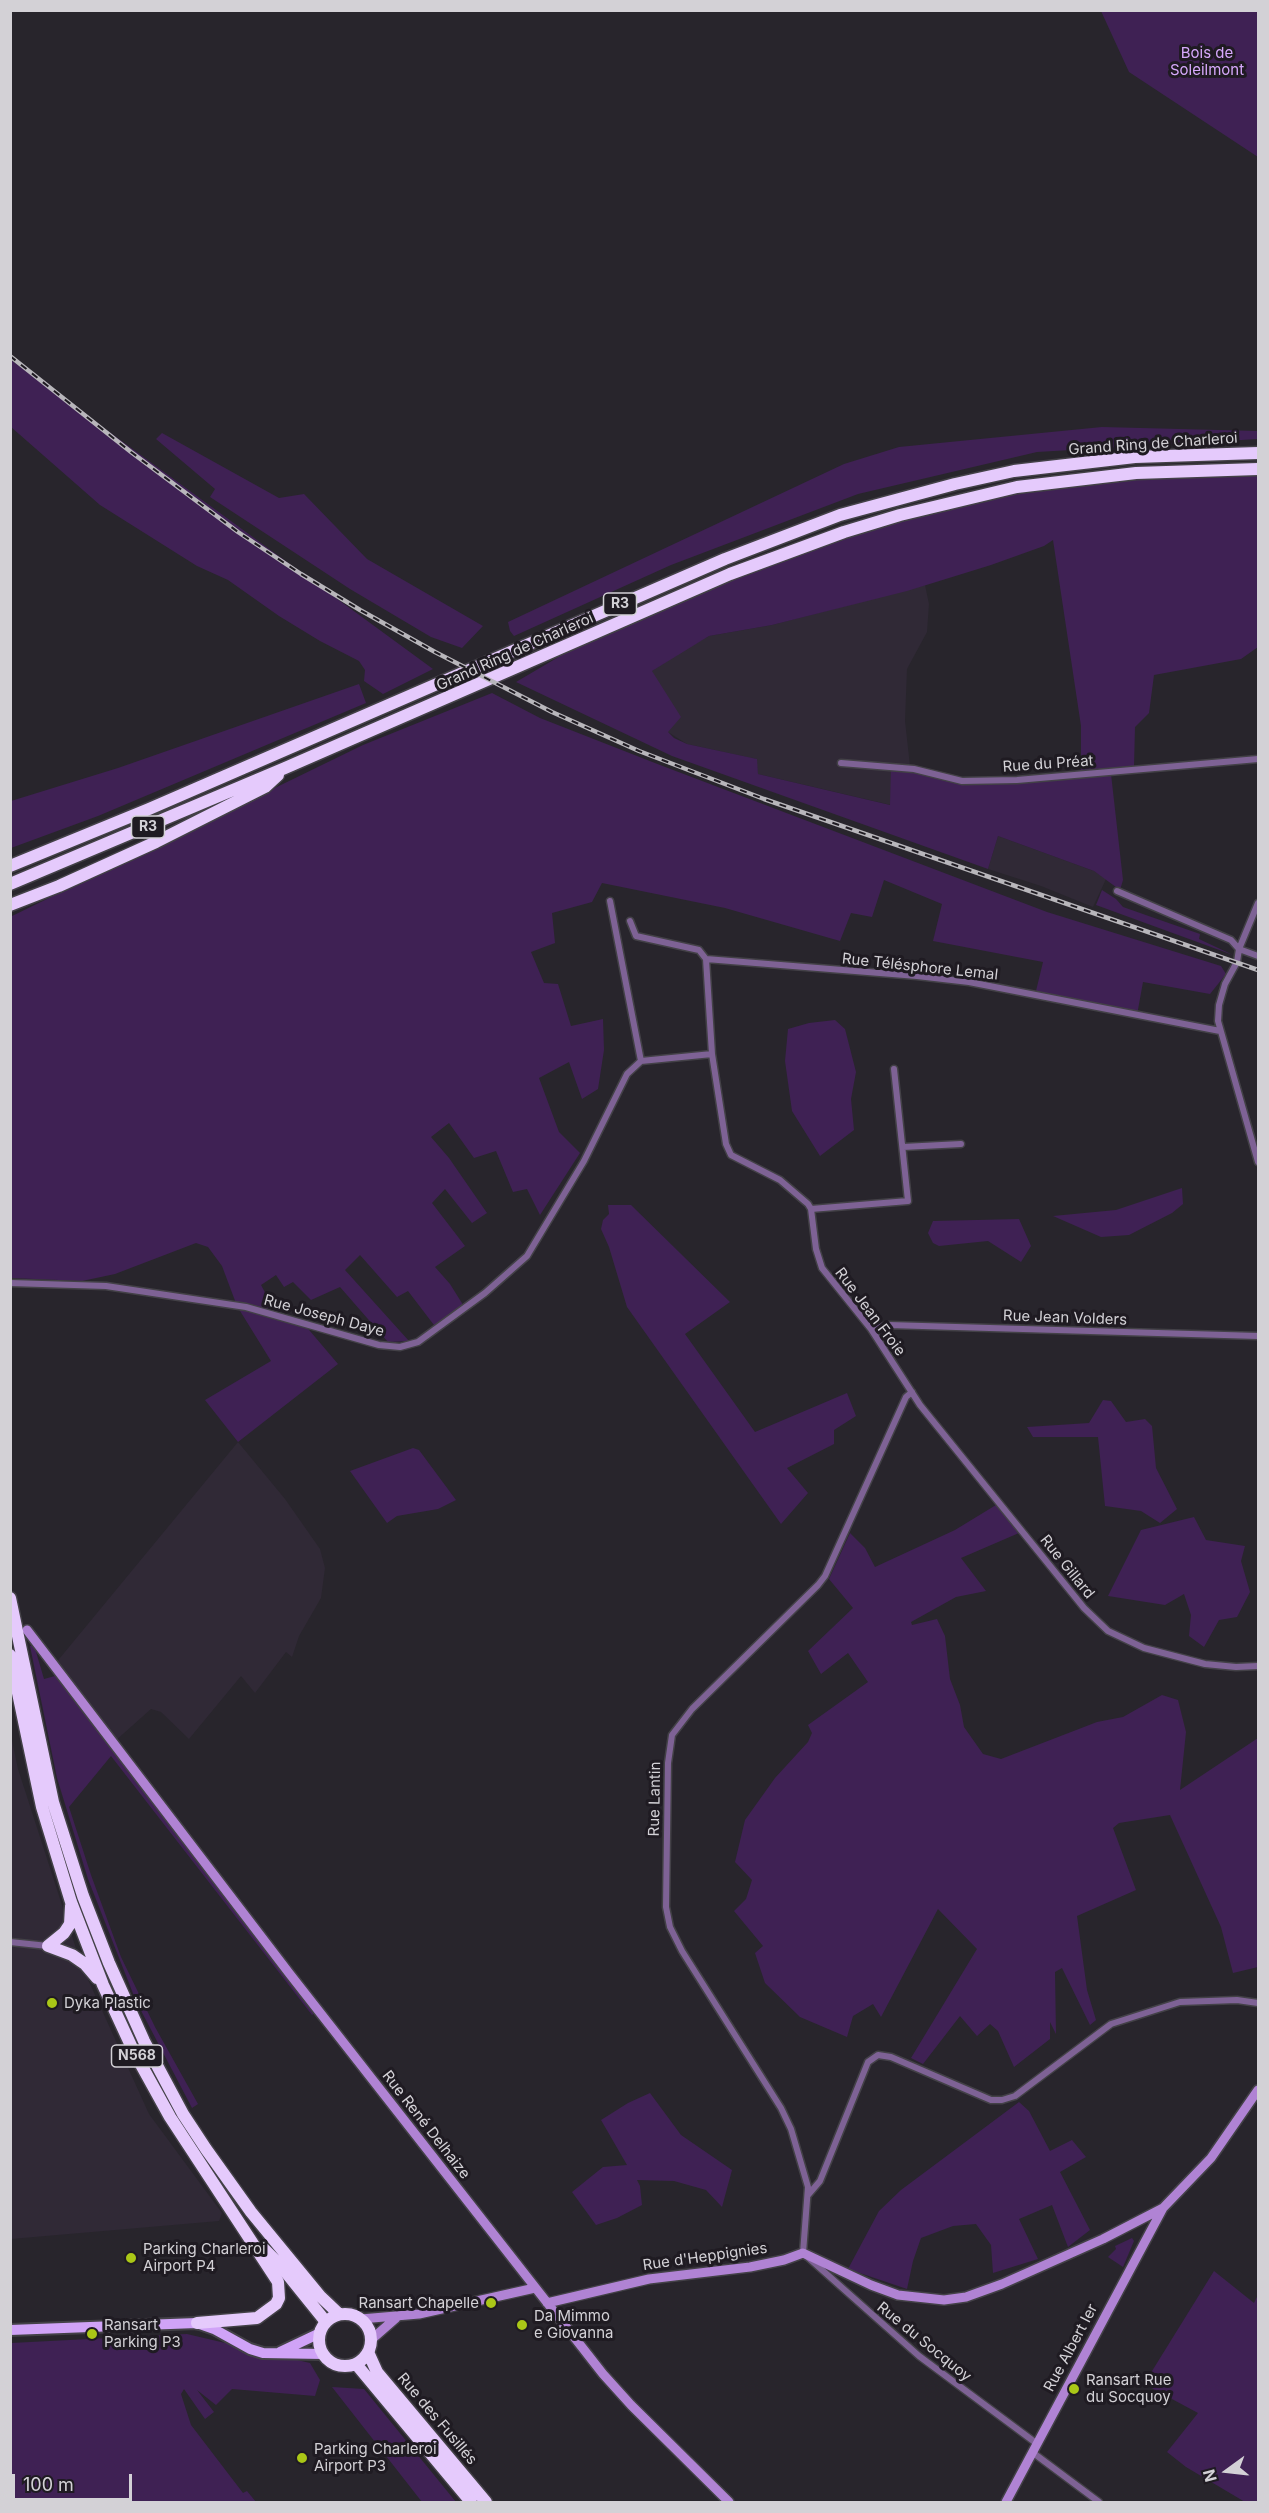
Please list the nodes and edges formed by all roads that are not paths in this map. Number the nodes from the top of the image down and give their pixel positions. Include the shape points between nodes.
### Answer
1 (1258, 453) edge
2 (1258, 469) edge
3 (1258, 759) edge
4 (842, 763) dead end
5 (285, 768) junction
6 (10, 866) edge
7 (10, 884) edge
8 (1117, 891) dead end
9 (610, 901) dead end
10 (1258, 903) edge
11 (10, 905) edge
12 (630, 921) dead end
13 (1239, 949) junction
14 (1258, 956) edge
15 (706, 960) junction
16 (1220, 1031) junction
17 (712, 1054) junction
18 (641, 1061) junction
19 (894, 1069) dead end
20 (961, 1144) dead end
21 (903, 1148) junction
22 (1258, 1162) edge
23 (811, 1209) junction
24 (10, 1283) edge
25 (871, 1329) junction
26 (1258, 1336) edge
27 (912, 1392) junction
28 (10, 1598) edge
29 (14, 1614) junction
30 (27, 1630) joint
31 (10, 1655) edge
32 (1258, 1666) edge
33 (71, 1902) junction
34 (10, 1942) edge
35 (48, 1946) junction
36 (103, 1985) junction
37 (1258, 2003) edge
38 (1258, 2090) edge
39 (808, 2195) junction
40 (1163, 2208) junction
41 (240, 2224) junction
42 (803, 2253) junction
43 (535, 2288) junction
44 (547, 2303) junction
45 (339, 2314) junction
46 (398, 2316) junction
47 (361, 2319) junction
48 (197, 2323) junction
49 (323, 2327) junction
50 (10, 2330) edge
51 (372, 2339) junction
52 (368, 2352) junction
53 (275, 2354) junction
54 (323, 2354) junction
55 (356, 2364) junction
56 (1034, 2448) junction
57 (471, 2502) edge
58 (486, 2502) edge
59 (729, 2502) edge
60 (1006, 2502) edge
61 (1099, 2502) edge

1 - 6 highway, Grand Ring de Charleroi / R3 via 1134,457 1014,471 840,515 725,559
2 - 5 highway, Grand Ring de Charleroi / R3 via 1136,473 1017,487 844,532 730,574
3 - 4 street, Rue du Préat via 1017,780 963,781 914,769
5 - 7 highway, Grand Ring de Charleroi / R3
5 - 11 highway via 265,787 166,838
8 - 13 street via 1231,940
9 - 18 street
10 - 13 street
12 - 15 street, Rue Télésphore Lemal via 636,936 699,950
13 - 14 street
13 - 16 street via 1219,1005
15 - 16 street, Rue Télésphore Lemal via 969,982
15 - 17 street
16 - 22 street
17 - 18 street
17 - 23 street via 731,1155 780,1180
18 - 24 street, Rue Joseph Daye via 627,1074 584,1161 527,1257 418,1342 400,1347 379,1345 246,1307 106,1286
19 - 21 street
20 - 21 street
21 - 23 street via 908,1201
23 - 25 street, Rue Jean Froie via 822,1268
25 - 26 street, Rue Jean Volders via 889,1325
25 - 27 street, Rue Jean Froie
27 - 32 street, Rue Gillard via 1084,1608 1108,1631 1144,1648 1205,1664
27 - 39 street, Rue Lantin via 906,1397 825,1576 692,1709 669,1741 666,1894 670,1927 781,2108 798,2150
28 - 29 highway, N568
29 - 30 highway
29 - 45 highway, N568 via 53,1802 83,1896 144,2041 183,2114 226,2179 320,2296
30 - 43 street, Rue René Delhaize
31 - 33 highway, N568 via 42,1807
33 - 35 highway via 70,1924
33 - 36 highway, N568
34 - 35 street
35 - 36 highway via 85,1964
36 - 41 highway, N568 via 170,2117
37 - 39 street via 1180,2002 1111,2024 1015,2096 1002,2100 991,2100 878,2055 868,2062 820,2181
38 - 40 street via 1211,2158
39 - 42 street, Rue Lantin
40 - 42 street via 1002,2284 944,2300 898,2295
40 - 56 street, Rue Albert Ier
41 - 48 highway via 277,2280 279,2298 257,2318
41 - 49 highway, N568 via 280,2265
42 - 44 street, Rue d'Heppignies via 750,2267 649,2279
42 - 56 street, Rue du Socquoy via 919,2356
43 - 44 street, Rue René Delhaize
43 - 46 street
44 - 59 street, Rue René Delhaize via 619,2393
45 - 47 highway
45 - 49 highway
46 - 47 street
46 - 51 street
47 - 51 highway
48 - 50 main road
48 - 53 main road via 250,2349
49 - 53 main road
49 - 54 highway
51 - 52 highway
52 - 55 highway
52 - 58 highway, Rue des Fusillés via 377,2372
53 - 54 main road
54 - 55 highway via 342,2366
55 - 57 highway, Rue des Fusillés
56 - 60 street, Rue Albert Ier
56 - 61 street, Rue du Socquoy

